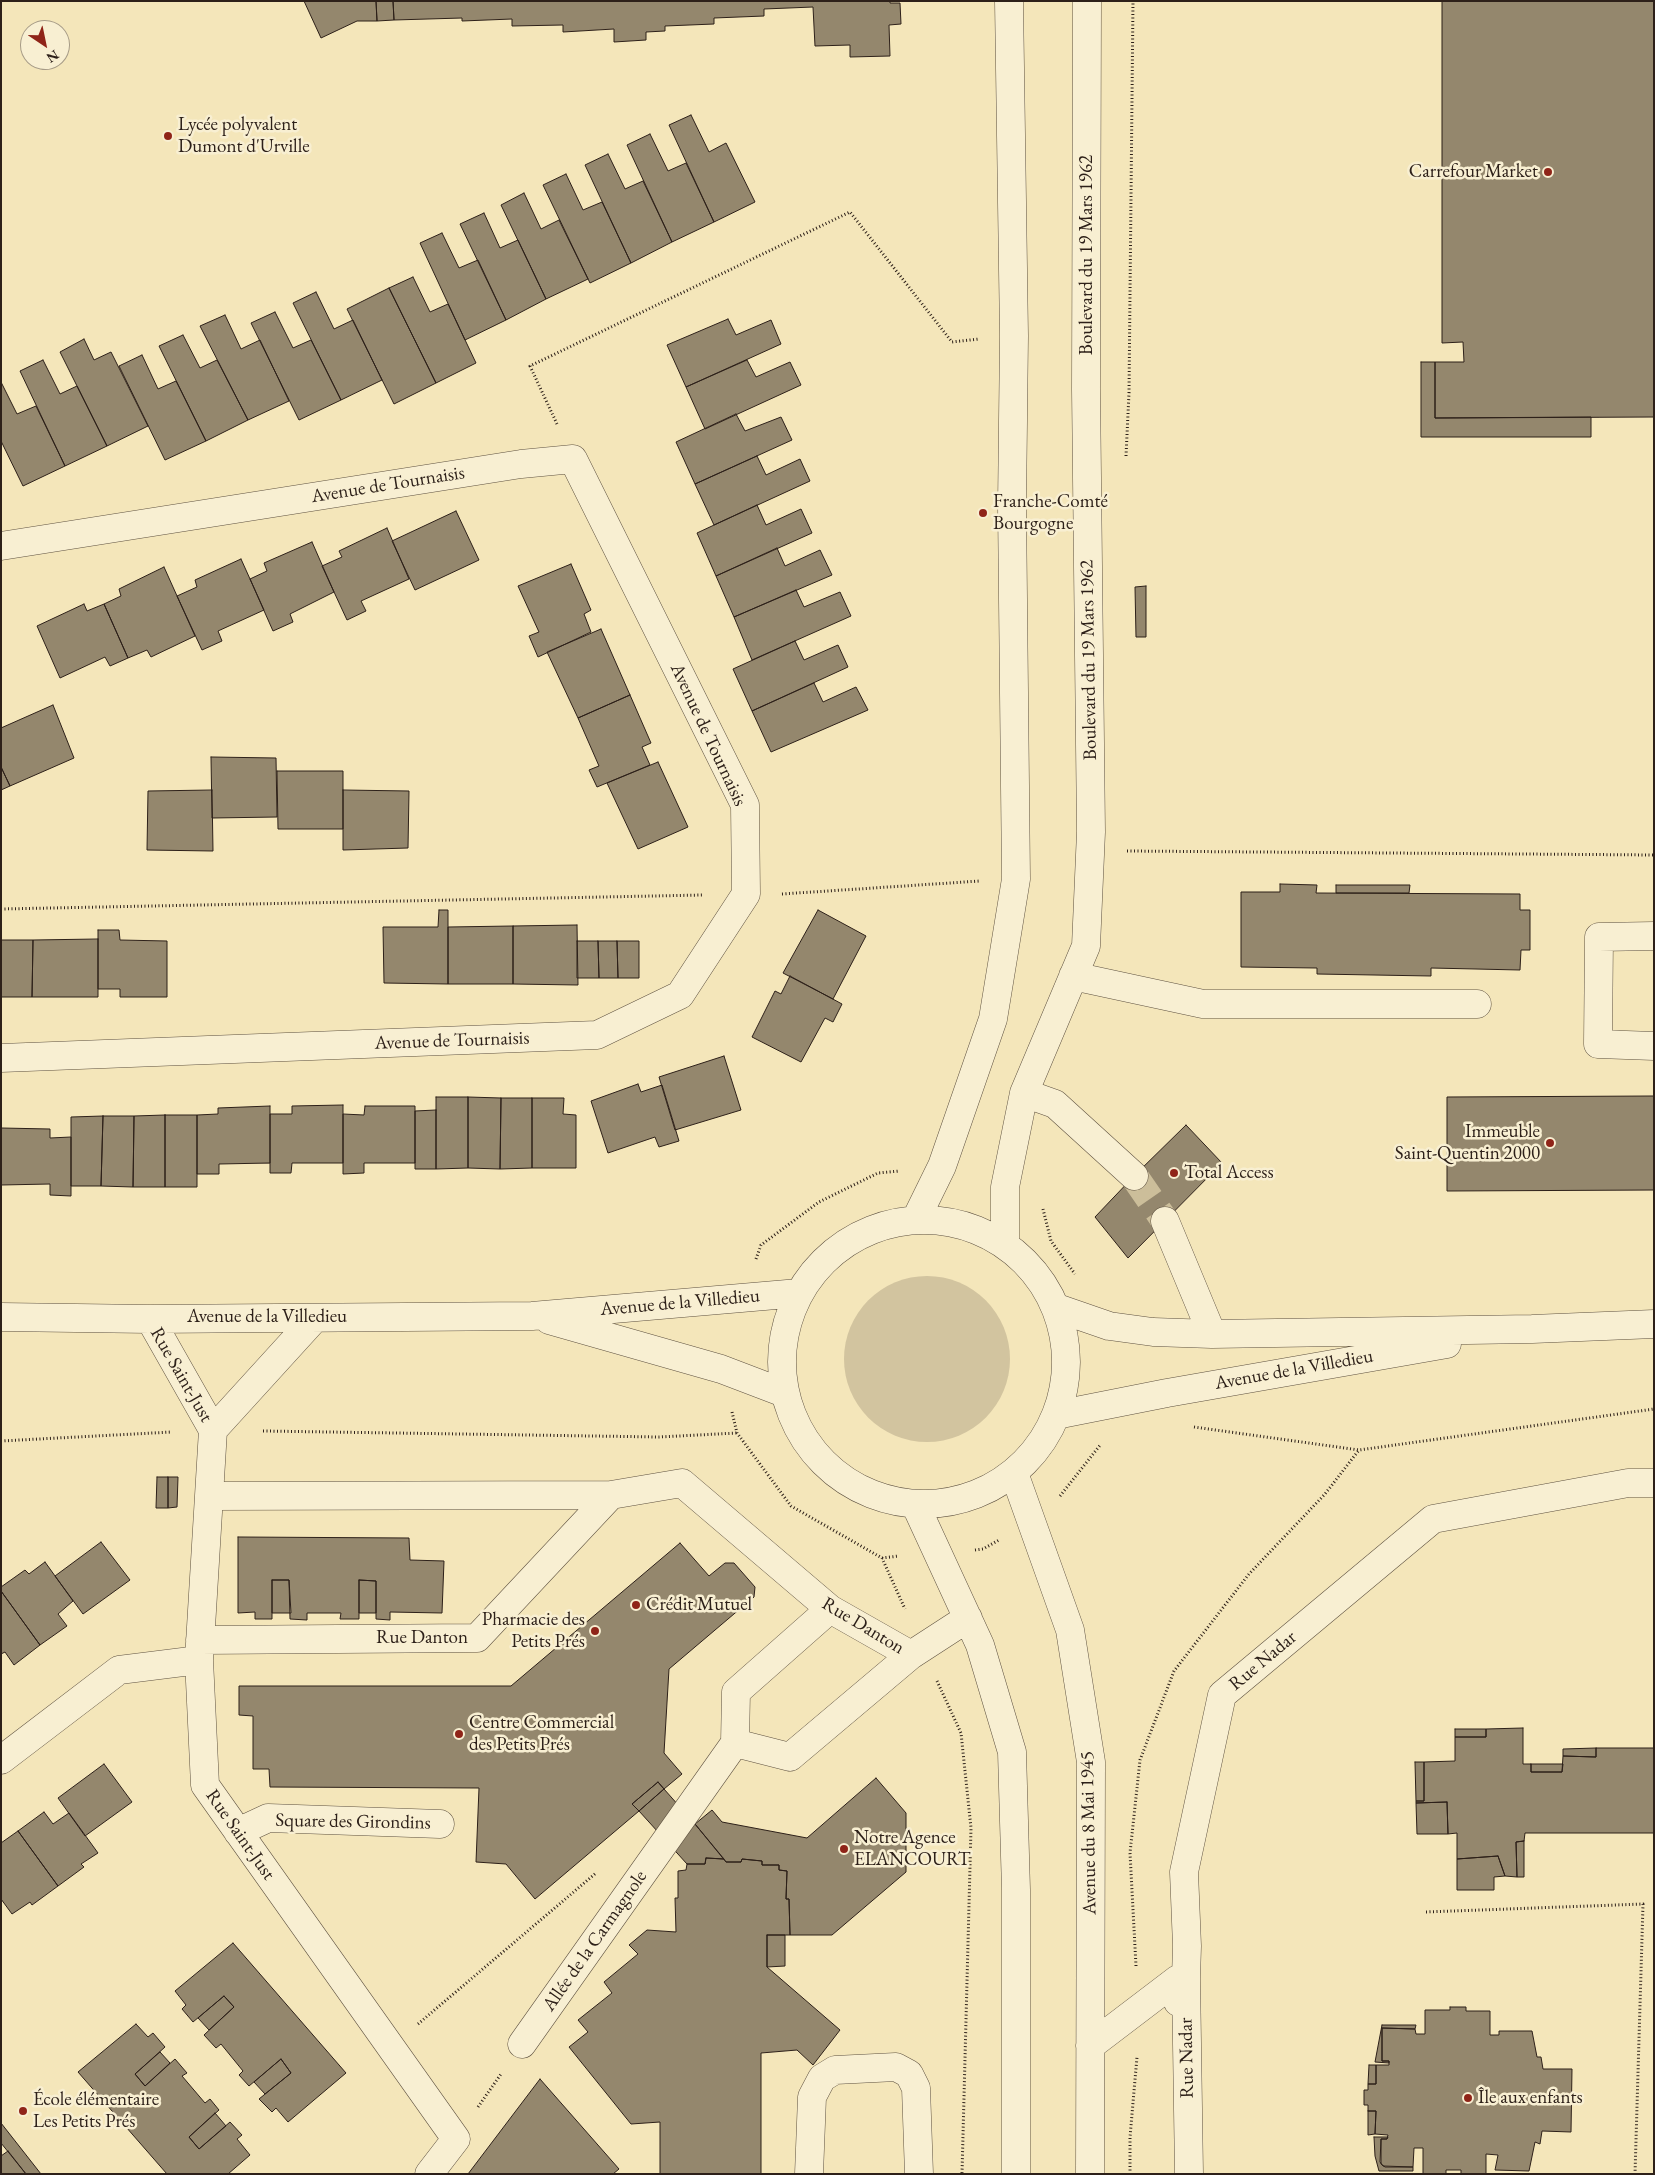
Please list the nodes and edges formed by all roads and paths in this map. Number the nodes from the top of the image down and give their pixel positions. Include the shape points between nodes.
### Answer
1 (1009, 1) edge
2 (1087, 1) edge
3 (1014, 336) junction
4 (573, 459) junction
5 (1, 546) edge
6 (1124, 851) dead end
7 (1654, 855) edge
8 (1016, 879) junction
9 (746, 894) junction
10 (1, 909) edge
11 (1654, 936) edge
12 (1073, 976) junction
13 (1477, 1004) dead end
14 (1654, 1046) edge
15 (1, 1058) edge
16 (1024, 1093) junction
17 (1134, 1176) tunnel mouth
18 (916, 1220) junction
19 (1165, 1222) tunnel mouth
20 (1005, 1244) junction
21 (799, 1293) junction
22 (1057, 1308) junction
23 (532, 1316) junction
24 (1, 1317) edge
25 (315, 1318) junction
26 (150, 1319) junction
27 (1654, 1324) edge
28 (1532, 1329) junction
29 (1212, 1334) junction
30 (721, 1369) junction
31 (784, 1393) junction
32 (1654, 1409) edge
33 (1056, 1415) junction
34 (1188, 1426) dead end
35 (213, 1430) junction
36 (737, 1433) junction
37 (1, 1440) edge
38 (1104, 1440) dead end
39 (1014, 1473) junction
40 (1654, 1483) edge
41 (611, 1495) junction
42 (209, 1496) junction
43 (915, 1504) junction
44 (1033, 1522) junction
45 (937, 1553) junction
46 (882, 1558) junction
47 (830, 1609) junction
48 (968, 1618) junction
49 (200, 1650) junction
50 (917, 1651) junction
51 (735, 1743) junction
52 (1, 1760) edge
53 (440, 1824) dead end
54 (238, 1832) junction
55 (596, 1873) dead end
56 (1426, 1912) dead end
57 (522, 2044) joint
58 (1090, 2046) junction
59 (391, 2047) junction
60 (456, 2139) junction
61 (429, 2174) edge
62 (809, 2174) edge
63 (919, 2174) edge
64 (962, 2174) edge
65 (1016, 2174) edge
66 (1090, 2174) edge
67 (1181, 2174) edge
68 (1189, 2174) edge
69 (1635, 2174) edge

1 - 3 street
2 - 12 street, Boulevard du 19 Mars 1962 via 1086,399 1091,832 1086,946
3 - 4 path via 952,342 850,212 530,366
3 - 8 street via 1012,506
4 - 5 street, Avenue de Tournaisis via 521,464
4 - 9 street, Avenue de Tournaisis via 745,805
6 - 7 path
8 - 9 path
8 - 18 street via 993,1019 942,1166
9 - 10 path
9 - 15 street, Avenue de Tournaisis via 680,995 597,1035
11 - 14 street via 1599,937 1598,1044
12 - 13 street via 1202,1004
12 - 16 street, Boulevard du 19 Mars 1962
16 - 17 street via 1056,1104
16 - 20 street, Boulevard du 19 Mars 1962 via 1005,1187
18 - 20 street via 947,1220 977,1229
18 - 21 street via 881,1226 848,1241 820,1263
19 - 29 street
20 - 22 street via 1036,1272
21 - 23 street, Avenue de la Villedieu
21 - 31 street via 786,1325 781,1359
22 - 29 street, Avenue de la Villedieu via 1109,1326 1153,1332
22 - 33 street via 1066,1343 1066,1380
23 - 25 street, Avenue de la Villedieu
23 - 30 street, Avenue de la Villedieu
24 - 26 street, Avenue de la Villedieu
25 - 26 street, Avenue de la Villedieu
25 - 35 street, Rue Saint-Just
26 - 35 street, Rue Saint-Just
27 - 28 street, Avenue de la Villedieu
28 - 29 street, Avenue de la Villedieu
28 - 33 street, Avenue de la Villedieu via 1167,1392
30 - 31 street, Avenue de la Villedieu
30 - 36 path
31 - 43 street via 796,1428 817,1458 846,1482 870,1494
32 - 34 path via 1359,1450
33 - 39 street via 1039,1447
35 - 36 path via 659,1438
35 - 37 path
35 - 42 street, Rue Saint-Just
36 - 46 path via 792,1506
38 - 44 path via 1052,1506
39 - 43 street via 984,1492 959,1500
39 - 44 street, Avenue du 8 Mai 1945
40 - 68 street, Rue Nadar via 1628,1483 1433,1519 1222,1695 1184,1872
41 - 42 street, Rue Danton
41 - 47 street, Rue Danton via 682,1483
41 - 49 street, Rue Danton via 477,1638
42 - 49 street, Rue Saint-Just
43 - 45 street
44 - 45 path via 983,1549
44 - 58 street, Avenue du 8 Mai 1945 via 1070,1630 1091,1762
45 - 46 path
45 - 48 street
46 - 50 path
47 - 50 street, Rue Danton
47 - 51 street via 736,1692
48 - 50 street, Rue Danton
48 - 65 street via 980,1645 1012,1752 1016,1890
49 - 52 street, Rue Danton via 119,1670
49 - 54 street, Rue Saint-Just via 205,1785
50 - 51 street via 790,1757
50 - 64 path via 961,1733 971,1828
51 - 57 street, Allée de la Carmagnole
53 - 54 street, Square des Girondins via 268,1818
54 - 59 street, Rue Saint-Just
55 - 59 path
56 - 69 path via 1642,1904
57 - 60 path
58 - 66 street, Avenue du 8 Mai 1945
58 - 67 street via 1178,1979
59 - 60 street, Rue Saint-Just
60 - 61 street
62 - 63 street via 812,2097 822,2078 835,2070 896,2067 909,2074 916,2088

